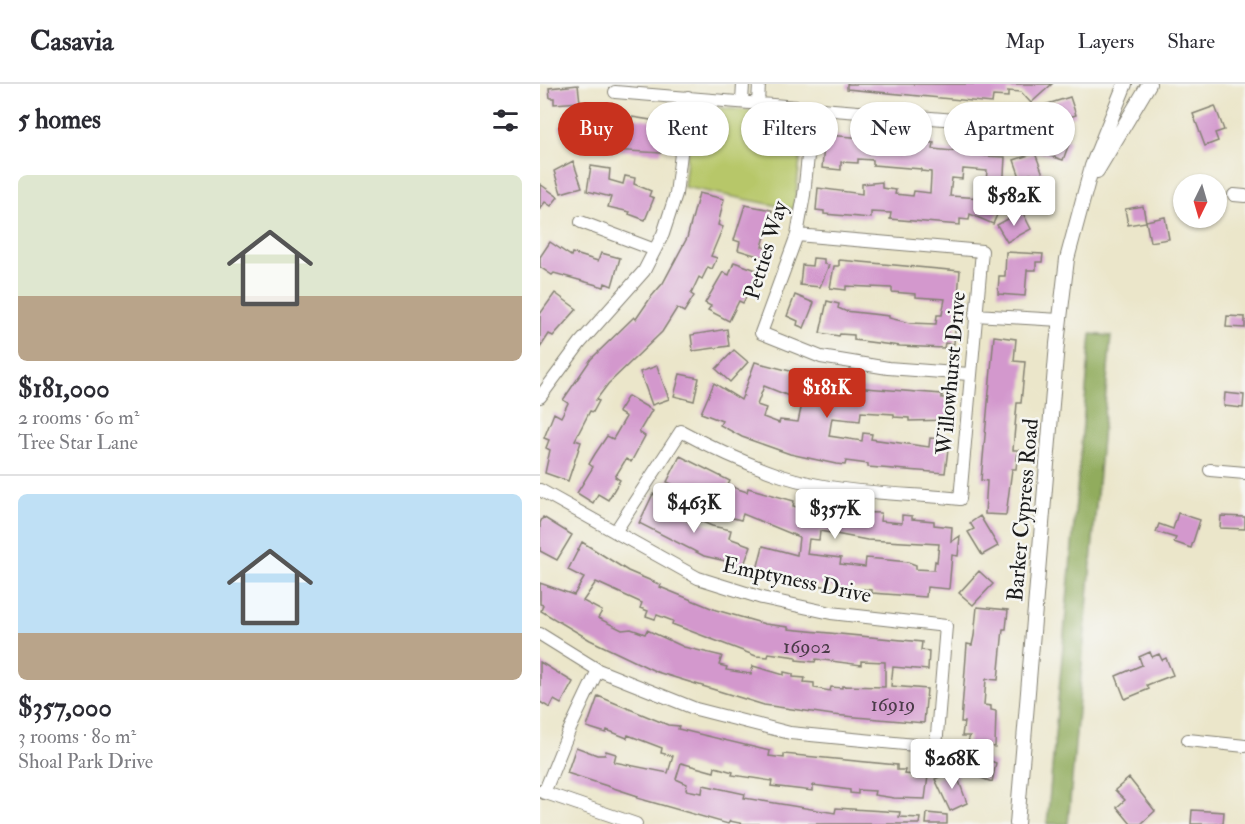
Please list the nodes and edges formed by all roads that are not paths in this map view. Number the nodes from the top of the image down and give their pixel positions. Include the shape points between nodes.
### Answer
1 (743, 84) edge
2 (759, 84) edge
3 (1125, 84) edge
4 (1149, 84) edge
5 (615, 92) dead end
6 (688, 97) junction
7 (742, 102) joint
8 (758, 102) edge
9 (838, 109) edge
10 (944, 119) edge
11 (808, 156) edge
12 (1080, 202) junction
13 (581, 222) dead end
14 (797, 235) junction
15 (655, 250) junction
16 (975, 315) junction
17 (1060, 320) junction
18 (969, 374) junction
19 (540, 397) edge
20 (1209, 470) dead end
21 (1245, 473) edge
22 (540, 490) edge
23 (615, 532) junction
24 (540, 634) edge
25 (598, 670) junction
26 (1188, 740) dead end
27 (1245, 746) edge
28 (542, 792) edge
29 (636, 824) edge
30 (1017, 824) edge

1 - 7 street
2 - 8 street
3 - 12 street, Barker Cypress Road
4 - 12 street, Barker Cypress Road
5 - 6 street
6 - 7 street
6 - 15 street via 676,194
9 - 10 street
11 - 14 street, Petties Way
12 - 17 street, Barker Cypress Road via 1067,259
13 - 15 street
14 - 16 street, Willowhurst Drive via 982,251
14 - 18 street, Petties Way via 761,333 821,357 888,368
15 - 19 street via 644,271 580,343
16 - 17 street
16 - 18 street, Willowhurst Drive
17 - 30 street, Barker Cypress Road
18 - 23 street, Willowhurst Drive via 960,499 845,488 784,477 726,455 681,431
20 - 21 street
22 - 23 street, Emptyness Drive
23 - 25 street, Emptyness Drive via 698,578 762,598 831,613 946,626 936,747 790,733 696,710
24 - 25 street
25 - 28 street
26 - 27 street
28 - 29 street

